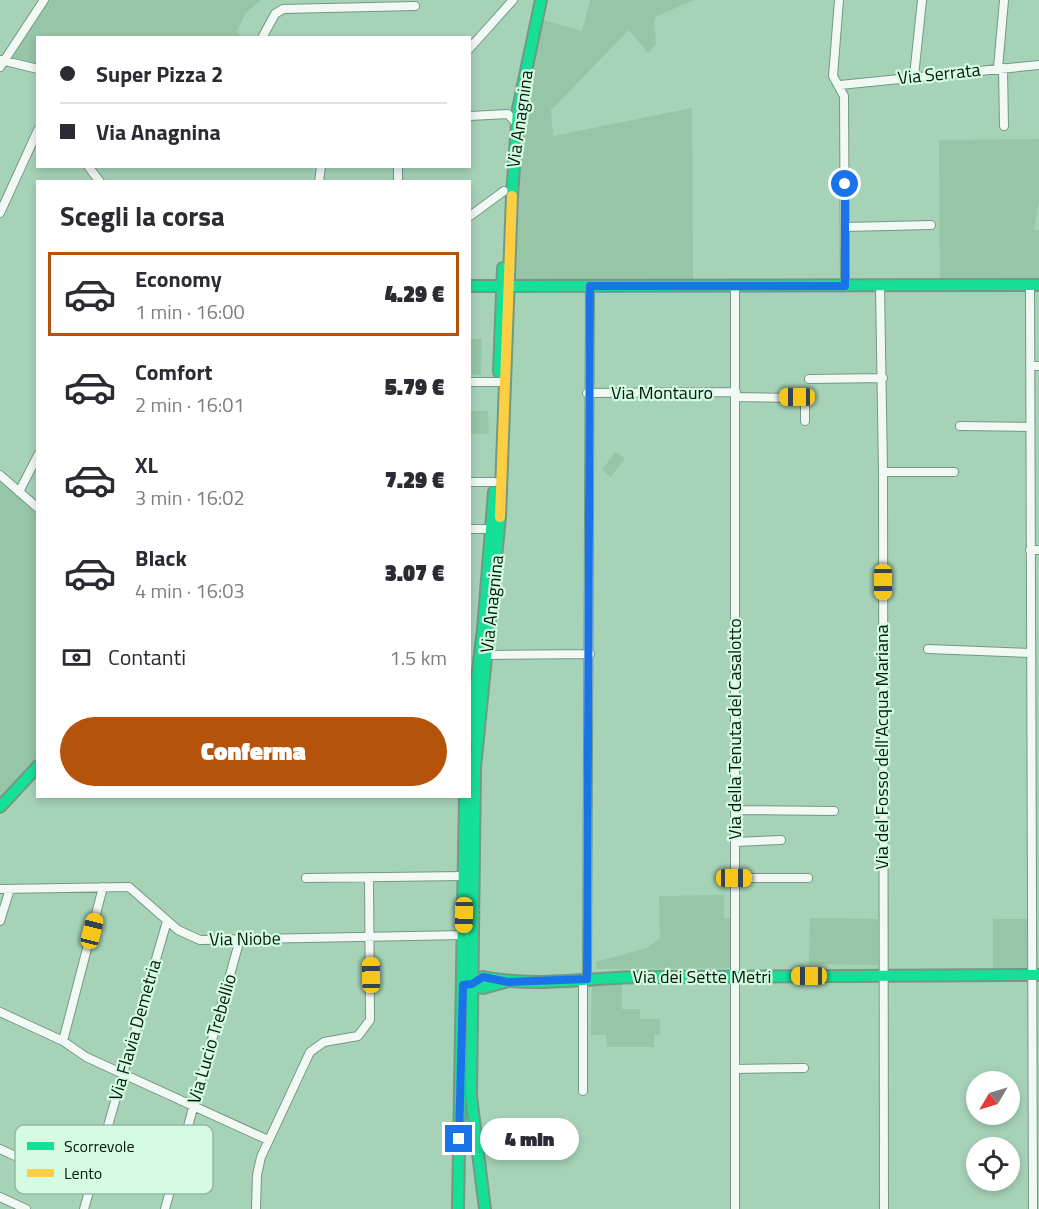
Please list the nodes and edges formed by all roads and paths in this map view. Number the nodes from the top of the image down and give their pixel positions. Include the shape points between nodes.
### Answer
1 (44, 0) edge
2 (513, 0) edge
3 (534, 0) edge
4 (541, 0) edge
5 (839, 0) edge
6 (922, 0) edge
7 (1004, 0) edge
8 (382, 3) edge
9 (415, 6) dead end
10 (263, 36) edge
11 (471, 47) edge
12 (2, 63) edge
13 (1039, 65) edge
14 (1001, 68) junction
15 (36, 69) edge
16 (914, 76) junction
17 (840, 85) junction
18 (471, 116) edge
19 (513, 119) junction
20 (1004, 126) dead end
21 (36, 134) edge
22 (504, 191) junction
23 (0, 213) edge
24 (471, 215) edge
25 (931, 225) dead end
26 (845, 227) junction
27 (503, 265) junction
28 (484, 285) junction
29 (1035, 285) edge
30 (471, 286) edge
31 (590, 286) junction
32 (735, 286) junction
33 (845, 286) junction
34 (880, 286) junction
35 (504, 290) junction
36 (1030, 366) junction
37 (1039, 366) edge
38 (883, 378) junction
39 (809, 379) dead end
40 (471, 382) edge
41 (498, 382) junction
42 (587, 393) junction
43 (736, 395) junction
44 (806, 422) dead end
45 (960, 426) dead end
46 (1030, 427) junction
47 (36, 459) edge
48 (883, 472) junction
49 (954, 472) dead end
50 (0, 475) edge
51 (471, 482) edge
52 (494, 482) junction
53 (20, 492) junction
54 (36, 506) edge
55 (471, 529) edge
56 (492, 529) junction
57 (1030, 550) junction
58 (1039, 550) edge
59 (1030, 631) junction
60 (1039, 631) edge
61 (928, 649) dead end
62 (1031, 653) junction
63 (590, 654) junction
64 (487, 655) junction
65 (1036, 686) edge
66 (472, 692) edge
67 (471, 714) edge
68 (36, 768) edge
69 (465, 798) edge
70 (0, 807) edge
71 (735, 810) junction
72 (834, 811) dead end
73 (464, 813) junction
74 (475, 817) junction
75 (781, 840) dead end
76 (735, 842) junction
77 (464, 876) junction
78 (369, 877) junction
79 (306, 878) dead end
80 (734, 878) junction
81 (808, 878) dead end
82 (103, 887) junction
83 (0, 889) edge
84 (10, 889) junction
85 (0, 921) edge
86 (167, 921) junction
87 (464, 935) junction
88 (370, 937) junction
89 (240, 939) junction
90 (882, 975) junction
91 (1035, 975) edge
92 (734, 977) junction
93 (585, 979) junction
94 (468, 985) junction
95 (0, 1012) edge
96 (63, 1041) junction
97 (804, 1068) dead end
98 (735, 1069) junction
99 (122, 1072) junction
100 (583, 1091) dead end
101 (194, 1104) junction
102 (107, 1125) edge
103 (188, 1125) edge
104 (268, 1140) junction
105 (0, 1149) edge
106 (15, 1156) edge
107 (1036, 1190) edge
108 (88, 1194) edge
109 (169, 1194) edge
110 (0, 1197) edge
111 (256, 1207) edge
112 (26, 1209) edge
113 (84, 1209) edge
114 (165, 1209) edge
115 (458, 1209) edge
116 (485, 1209) edge
117 (735, 1209) edge
118 (884, 1209) edge
119 (1033, 1209) edge

1 - 12 street
2 - 11 street
3 - 19 main road, Via Anagnina
4 - 19 main road, Via Anagnina
5 - 17 street via 833,76
6 - 16 street
7 - 14 street
8 - 9 street
8 - 10 street via 283,9 275,14
12 - 15 street
13 - 14 street, Via Serrata
14 - 16 street, Via Serrata
14 - 20 street
16 - 17 street, Via Serrata
17 - 26 street via 844,96
18 - 19 street
19 - 22 main road, Via Anagnina
19 - 35 main road, Via Anagnina
21 - 23 street
22 - 24 street
22 - 27 main road, Via Anagnina
25 - 26 street
26 - 33 street
27 - 28 main road via 497,276
27 - 35 main road, Via Anagnina
28 - 30 main road
28 - 35 main road
29 - 34 main road
29 - 36 street
31 - 32 main road
31 - 35 main road
31 - 42 street
32 - 33 main road
32 - 43 street, Via della Tenuta del Casalotto
33 - 34 main road
34 - 38 street, Via del Fosso dell'Acqua Mariana
35 - 41 main road, Via Anagnina
35 - 64 main road, Via Anagnina via 500,528
36 - 37 street
36 - 46 street
38 - 39 street
38 - 48 street, Via del Fosso dell'Acqua Mariana
40 - 41 street
41 - 52 main road, Via Anagnina
42 - 43 street, Via Montauro
42 - 63 street
43 - 44 street, Via Montauro via 800,398 805,404
43 - 71 street, Via della Tenuta del Casalotto
45 - 46 street
46 - 57 street
47 - 53 street
48 - 49 street
48 - 90 street, Via del Fosso dell'Acqua Mariana
50 - 53 street
51 - 52 street
52 - 56 main road, Via Anagnina
53 - 54 street
55 - 56 street
56 - 66 main road, Via Anagnina
57 - 58 street
57 - 59 street
59 - 60 street
59 - 62 street
61 - 62 street
62 - 65 street
63 - 64 street
63 - 93 street
64 - 74 main road, Via Anagnina via 476,755
65 - 91 street
66 - 67 main road, Via Anagnina
68 - 70 main road
69 - 73 main road, Via Anagnina
71 - 72 street
71 - 76 street, Via della Tenuta del Casalotto
73 - 74 street
73 - 77 main road, Via Anagnina
74 - 94 main road, Via Anagnina
75 - 76 street
76 - 80 street, Via della Tenuta del Casalotto
77 - 78 street
77 - 87 main road, Via Anagnina
78 - 79 street
78 - 88 street
80 - 81 street
80 - 92 street, Via della Tenuta del Casalotto
82 - 84 street, Via Niobe
82 - 86 street, Via Niobe via 133,888
82 - 96 street
83 - 84 street, Via Niobe
84 - 85 street
86 - 89 street, Via Niobe via 195,939
86 - 99 street, Via Flavia Demetria
87 - 88 street, Via Niobe
87 - 94 main road, Via Anagnina
88 - 89 street, Via Niobe
88 - 104 street via 369,1023 356,1037 316,1046 307,1056
89 - 101 street, Via Lucio Trebellio
90 - 91 main road, Via dei Sette Metri
90 - 92 main road, Via dei Sette Metri
90 - 118 street, Via del Fosso dell'Acqua Mariana
91 - 107 street
92 - 93 main road, Via dei Sette Metri
92 - 98 street, Via della Tenuta del Casalotto
93 - 94 main road, Via dei Sette Metri via 508,982 481,977
93 - 100 street
94 - 115 main road, Via Anagnina
94 - 116 main road, Via Anagnina via 472,1121
95 - 96 street
96 - 99 street via 86,1057
97 - 98 street
98 - 117 street, Via della Tenuta del Casalotto
99 - 101 street
99 - 102 street, Via Flavia Demetria
101 - 103 street, Via Lucio Trebellio
101 - 104 street
104 - 111 street via 258,1169
105 - 106 street
107 - 119 street
108 - 113 street, Via Flavia Demetria
109 - 114 street, Via Lucio Trebellio
110 - 112 street

